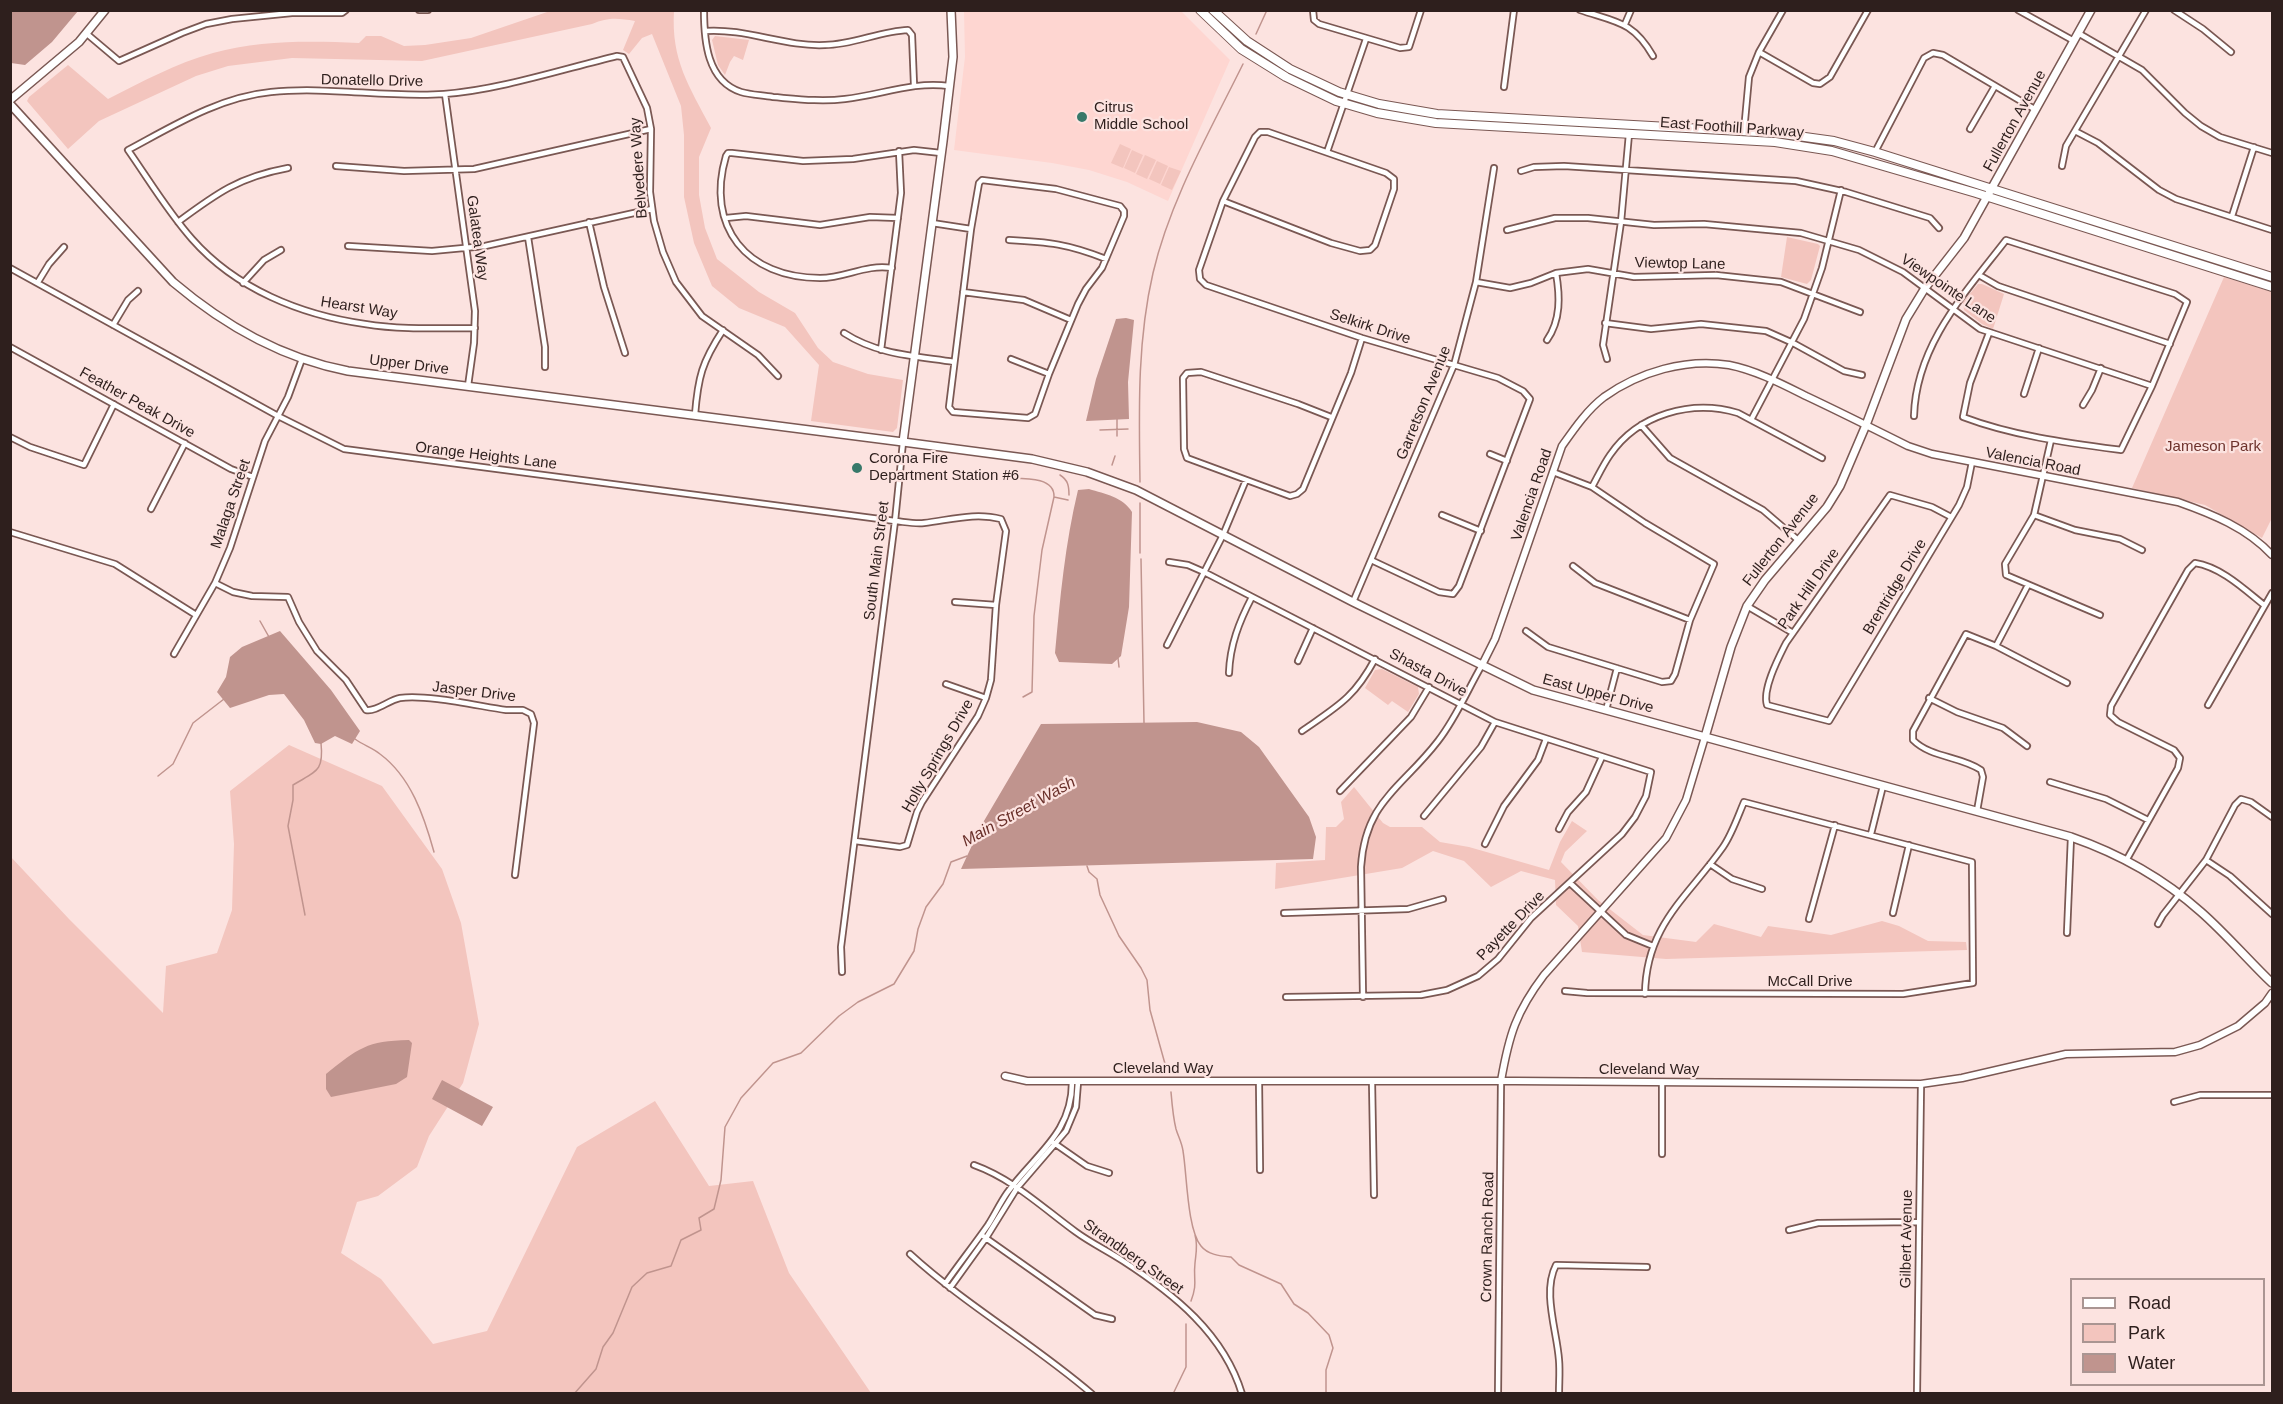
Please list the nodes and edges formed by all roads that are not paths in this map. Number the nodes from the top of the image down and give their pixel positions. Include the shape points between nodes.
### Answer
1 (105, 10) edge
2 (419, 10) edge
3 (428, 10) edge
4 (704, 10) edge
5 (951, 10) edge
6 (1200, 10) edge
7 (1213, 10) edge
8 (1313, 10) edge
9 (1421, 10) edge
10 (1514, 10) edge
11 (1580, 10) edge
12 (1631, 10) edge
13 (1783, 10) edge
14 (1868, 10) edge
15 (2018, 10) edge
16 (2091, 10) edge
17 (2146, 10) edge
18 (2174, 10) edge
19 (292, 11) edge
20 (346, 11) edge
21 (1625, 24) junction
22 (705, 31) junction
23 (2078, 33) junction
24 (87, 34) junction
25 (1366, 39) junction
26 (2074, 41) junction
27 (1759, 52) junction
28 (2231, 52) dead end
29 (1653, 56) dead end
30 (623, 57) joint
31 (2119, 58) junction
32 (914, 85) junction
33 (949, 86) junction
34 (1995, 86) junction
35 (1504, 87) dead end
36 (445, 94) junction
37 (1347, 95) junction
38 (10, 100) edge
39 (1344, 104) junction
40 (10, 105) edge
41 (2036, 110) junction
42 (651, 129) junction
43 (1970, 129) dead end
44 (2075, 131) junction
45 (1744, 132) junction
46 (1629, 134) junction
47 (2254, 147) junction
48 (128, 150) joint
49 (899, 152) junction
50 (1327, 152) junction
51 (1875, 152) junction
52 (941, 153) junction
53 (2272, 153) edge
54 (336, 166) dead end
55 (2062, 166) dead end
56 (288, 168) dead end
57 (1494, 168) dead end
58 (1627, 169) junction
59 (456, 171) junction
60 (1521, 171) dead end
61 (1992, 188) junction
62 (1841, 190) junction
63 (1988, 197) junction
64 (1223, 201) junction
65 (652, 209) junction
66 (2232, 216) junction
67 (726, 218) junction
68 (898, 218) junction
69 (178, 222) junction
70 (589, 222) junction
71 (1621, 222) junction
72 (932, 223) junction
73 (1939, 228) dead end
74 (971, 229) junction
75 (1507, 230) dead end
76 (2272, 230) edge
77 (528, 237) junction
78 (1009, 240) dead end
79 (1829, 241) junction
80 (348, 246) dead end
81 (64, 247) dead end
82 (465, 248) junction
83 (281, 250) dead end
84 (1106, 259) junction
85 (10, 268) edge
86 (892, 268) junction
87 (1556, 273) junction
88 (1613, 273) junction
89 (1978, 275) junction
90 (2272, 277) edge
91 (38, 282) junction
92 (243, 282) junction
93 (1476, 282) junction
94 (2272, 287) edge
95 (1925, 288) junction
96 (138, 291) dead end
97 (963, 292) junction
98 (1813, 293) junction
99 (1952, 308) junction
100 (1860, 312) dead end
101 (1071, 320) junction
102 (1605, 323) junction
103 (113, 325) junction
104 (475, 328) junction
105 (723, 330) junction
106 (844, 333) dead end
107 (1989, 333) junction
108 (1362, 338) junction
109 (1547, 340) dead end
110 (1793, 343) junction
111 (2170, 344) junction
112 (10, 346) edge
113 (2039, 348) junction
114 (880, 350) junction
115 (625, 353) dead end
116 (915, 356) junction
117 (302, 359) junction
118 (1011, 359) dead end
119 (1607, 359) dead end
120 (954, 362) junction
121 (1454, 365) junction
122 (545, 367) dead end
123 (2101, 368) junction
124 (1049, 374) junction
125 (1862, 375) dead end
126 (778, 376) dead end
127 (1772, 380) junction
128 (468, 386) junction
129 (2152, 386) junction
130 (2024, 394) dead end
131 (114, 404) junction
132 (2084, 405) dead end
133 (695, 415) junction
134 (278, 416) junction
135 (1914, 416) dead end
136 (1331, 417) junction
137 (1751, 420) junction
138 (1641, 425) junction
139 (1866, 425) junction
140 (10, 437) edge
141 (2051, 440) junction
142 (903, 442) junction
143 (185, 443) junction
144 (1490, 454) dead end
145 (1822, 458) dead end
146 (1507, 461) junction
147 (1972, 462) junction
148 (1553, 472) junction
149 (2044, 476) junction
150 (253, 477) junction
151 (1246, 480) junction
152 (1592, 487) junction
153 (151, 509) dead end
154 (1442, 515) dead end
155 (2034, 515) junction
156 (1952, 517) junction
157 (1001, 519) joint
158 (895, 521) junction
159 (1481, 531) junction
160 (10, 532) edge
161 (1223, 535) junction
162 (1798, 540) junction
163 (2142, 550) dead end
164 (2272, 555) edge
165 (1371, 560) junction
166 (1169, 562) dead end
167 (1573, 566) dead end
168 (1204, 572) junction
169 (215, 583) junction
170 (2028, 585) junction
171 (2272, 593) edge
172 (1252, 597) junction
173 (955, 602) dead end
174 (1353, 602) junction
175 (2264, 605) junction
176 (996, 606) junction
177 (1747, 606) junction
178 (196, 615) junction
179 (2100, 615) dead end
180 (1690, 620) junction
181 (1313, 628) junction
182 (1526, 631) dead end
183 (1793, 633) junction
184 (1167, 645) dead end
185 (1996, 646) junction
186 (174, 654) dead end
187 (1376, 659) junction
188 (1298, 661) dead end
189 (1482, 665) junction
190 (1617, 668) junction
191 (1228, 673) dead end
192 (2067, 683) dead end
193 (946, 684) dead end
194 (1429, 687) junction
195 (1929, 698) junction
196 (986, 699) junction
197 (1461, 704) junction
198 (1767, 705) joint
199 (2208, 705) dead end
200 (1606, 710) junction
201 (1495, 722) junction
202 (1302, 731) dead end
203 (1705, 737) junction
204 (1546, 739) junction
205 (2027, 746) dead end
206 (1602, 757) junction
207 (1651, 772) joint
208 (2050, 782) dead end
209 (1883, 786) junction
210 (1340, 791) dead end
211 (1977, 811) junction
212 (1424, 816) dead end
213 (2272, 817) edge
214 (2148, 820) junction
215 (1835, 825) junction
216 (1559, 829) dead end
217 (1871, 834) junction
218 (2071, 837) junction
219 (855, 841) junction
220 (1485, 844) dead end
221 (1909, 844) junction
222 (2127, 859) junction
223 (2206, 860) junction
224 (1710, 864) junction
225 (515, 875) dead end
226 (1570, 883) junction
227 (1762, 889) dead end
228 (2180, 894) junction
229 (1443, 899) dead end
230 (1362, 911) junction
231 (1600, 912) junction
232 (1284, 913) dead end
233 (1893, 913) dead end
234 (2272, 914) edge
235 (1809, 919) dead end
236 (2158, 924) dead end
237 (2067, 933) dead end
238 (1653, 946) junction
239 (842, 972) dead end
240 (2272, 983) edge
241 (1565, 991) dead end
242 (2272, 993) edge
243 (1645, 994) junction
244 (1286, 997) dead end
245 (1363, 997) junction
246 (1005, 1076) dead end
247 (1259, 1081) junction
248 (1372, 1081) junction
249 (1501, 1081) junction
250 (1075, 1082) junction
251 (1662, 1082) junction
252 (1921, 1084) junction
253 (2272, 1095) edge
254 (2174, 1102) dead end
255 (1054, 1143) junction
256 (1662, 1154) dead end
257 (974, 1165) dead end
258 (1260, 1170) dead end
259 (1109, 1173) dead end
260 (1015, 1186) junction
261 (1374, 1195) dead end
262 (1919, 1222) junction
263 (1789, 1230) dead end
264 (983, 1236) junction
265 (910, 1254) dead end
266 (1647, 1267) dead end
267 (945, 1284) junction
268 (950, 1288) junction
269 (1112, 1319) dead end
270 (1092, 1394) edge
271 (1242, 1394) edge
272 (1498, 1394) edge
273 (1559, 1394) edge
274 (1917, 1394) edge

1 - 24 main road
2 - 3 street
4 - 22 street
5 - 33 main road, South Main Street
6 - 39 main road, East Foothill Parkway via 1241,49 1266,66
7 - 37 main road, East Foothill Parkway via 1271,58
8 - 25 street via 1314,20 1319,24
9 - 25 street via 1409,46 1400,48
10 - 35 street
11 - 21 street
12 - 21 street
13 - 27 street
14 - 27 street via 1830,77 1820,84
15 - 26 street
16 - 23 main road, Fullerton Avenue
17 - 31 street
18 - 28 street
19 - 20 street
19 - 24 street via 232,16 119,61
21 - 29 street via 1642,38
22 - 32 street via 708,55 718,76 741,92 811,100 847,99
22 - 32 street via 731,31 796,44 825,45 908,30 912,35
23 - 26 main road, Fullerton Avenue
23 - 31 street
24 - 38 main road
25 - 37 street
26 - 41 main road, Fullerton Avenue
27 - 45 street via 1749,77
30 - 36 street, Donatello Drive
30 - 42 street, Belvedere Way via 647,108
31 - 44 street
31 - 47 street via 2142,70 2201,126 2220,137
32 - 33 street
33 - 52 main road, South Main Street
34 - 41 street
34 - 43 street
34 - 51 street via 1943,55 1928,55
36 - 48 street, Donatello Drive via 271,92 208,109
36 - 59 street, Galatea Way
37 - 39 street
37 - 45 main road, East Foothill Parkway via 1437,114
39 - 46 main road, East Foothill Parkway via 1436,123
39 - 50 street
40 - 117 main road, Upper Drive via 173,282 236,329
41 - 61 main road, Fullerton Avenue
42 - 59 street
42 - 65 street, Belvedere Way
44 - 55 street via 2066,146
44 - 66 street via 2098,143 2159,190
45 - 51 main road, East Foothill Parkway via 1805,136
46 - 58 street
46 - 63 main road, East Foothill Parkway via 1775,142 1832,150
47 - 53 street
47 - 66 street
48 - 69 street, Hearst Way
49 - 52 street
49 - 67 street via 830,161 728,153 720,184
49 - 68 street via 902,193
50 - 64 street via 1260,132
50 - 64 street via 1394,179 1394,189 1370,250 1331,243
51 - 61 main road, East Foothill Parkway
52 - 72 main road, South Main Street
54 - 59 street
56 - 69 street via 230,186
57 - 93 street, Garretson Avenue
58 - 60 street via 1564,166
58 - 62 street via 1785,180
58 - 71 street
59 - 82 street, Galatea Way
61 - 63 main road, Fullerton Avenue
61 - 90 main road, East Foothill Parkway
62 - 73 street via 1930,218
62 - 79 street
63 - 94 main road, East Foothill Parkway
63 - 95 main road, Fullerton Avenue via 1964,238
64 - 108 street, Selkirk Drive via 1199,270 1206,285
65 - 70 street
65 - 105 street, Belvedere Way via 676,282 702,316
66 - 76 street
67 - 68 street via 746,216 820,225 870,217
67 - 86 street via 731,234 744,251 775,272 822,278 876,266
68 - 86 street
69 - 92 street, Hearst Way via 193,240
70 - 77 street
70 - 115 street
71 - 75 street, Viewpointe Lane via 1555,218
71 - 79 street, Viewpointe Lane via 1759,228
71 - 88 street
72 - 74 street
72 - 116 main road, South Main Street
74 - 84 street via 982,180 1076,193 1120,206 1124,211
74 - 97 street
77 - 82 street
77 - 122 street
78 - 84 street via 1057,243
79 - 95 street, Viewpointe Lane via 1876,258
79 - 98 street
80 - 82 street via 432,251
81 - 91 street
82 - 104 street, Galatea Way
83 - 92 street via 264,260
84 - 101 street
85 - 91 street, Orange Heights Lane
86 - 114 street
87 - 88 street, Viewtop Lane via 1588,269
87 - 93 street, Viewtop Lane via 1510,288
87 - 109 street via 1560,294 1555,329
88 - 98 street, Viewtop Lane via 1772,281
88 - 102 street
89 - 99 street
89 - 111 street via 1998,286
89 - 111 street via 2006,240 2175,294 2187,302
91 - 103 street, Orange Heights Lane
92 - 104 street, Hearst Way via 316,315 366,325
93 - 121 street, Garretson Avenue
95 - 99 street, Viewpointe Lane
95 - 139 main road, Fullerton Avenue via 1906,319
96 - 103 street
97 - 101 street via 1024,300
97 - 120 street
98 - 100 street, Viewtop Lane
98 - 110 street
99 - 107 street, Viewpointe Lane
99 - 135 street via 1937,333 1915,393
101 - 124 street
102 - 110 street via 1651,329 1701,324 1750,329 1766,331
102 - 119 street via 1603,345
103 - 134 street, Orange Heights Lane
104 - 128 street, Galatea Way
105 - 126 street, Belvedere Way via 758,355
105 - 133 street via 701,369
106 - 114 street
107 - 113 street, Viewpointe Lane
107 - 141 street via 1970,383 1963,417
108 - 121 street, Selkirk Drive
108 - 136 street
110 - 125 street via 1844,371
110 - 127 street
111 - 129 street
112 - 131 street, Feather Peak Drive
113 - 123 street, Viewpointe Lane
113 - 130 street
114 - 116 street
116 - 120 street
116 - 142 main road, South Main Street
117 - 128 main road, Upper Drive via 348,371
117 - 134 street, Malaga Street
118 - 124 street
120 - 124 street via 950,410 953,412 1033,417
121 - 146 street, Selkirk Drive via 1498,378 1530,399
121 - 165 street, Garretson Avenue
123 - 129 street, Viewpointe Lane
123 - 132 street
127 - 137 street
127 - 139 street, Valencia Road
127 - 148 street, Valencia Road via 1730,365 1691,364 1632,380 1602,398 1577,424 1562,446
128 - 133 main road, Upper Drive
129 - 141 street via 2121,450
131 - 140 street via 84,465
131 - 143 street, Feather Peak Drive
133 - 142 main road, Upper Drive
134 - 150 street, Malaga Street
134 - 158 street, Orange Heights Lane via 344,449
136 - 151 street via 1303,489 1297,494 1290,496
136 - 151 street via 1201,372 1187,373 1182,384 1187,458
137 - 138 street via 1724,409 1696,407 1670,411
137 - 145 street
138 - 152 street via 1610,454
138 - 162 street via 1670,458 1763,510
139 - 147 street, Valencia Road via 1908,446
139 - 162 main road, Fullerton Avenue via 1840,486
141 - 149 street
142 - 158 street, South Main Street
142 - 161 main road, East Upper Drive via 1032,459 1087,472 1136,490
143 - 150 street, Feather Peak Drive
143 - 153 street
144 - 146 street
146 - 159 street
147 - 149 street, Valencia Road
147 - 156 street, Brentridge Drive via 1967,487
148 - 152 street
148 - 189 street, Valencia Road via 1495,639
149 - 155 street
149 - 164 street, Valencia Road via 2178,502 2231,524
150 - 169 street, Malaga Street
151 - 161 street
152 - 180 street via 1714,564
154 - 159 street
155 - 163 street via 2075,530 2120,538
155 - 170 street via 2005,564 2006,575
156 - 183 street, Park Hill Drive via 1890,495
156 - 198 street, Brentridge Drive via 1829,721
157 - 158 street, Orange Heights Lane via 987,515 922,523
157 - 176 street, Holly Springs Drive via 1005,531
158 - 219 street, South Main Street
159 - 165 street via 1454,594 1439,592
160 - 178 street via 115,564
161 - 168 street
161 - 174 main road, East Upper Drive
162 - 177 main road, Fullerton Avenue
165 - 174 street, Garretson Avenue
166 - 168 street, Shasta Drive
167 - 180 street via 1595,584
168 - 172 street, Shasta Drive
168 - 184 street
169 - 178 street, Malaga Street
169 - 225 street, Jasper Drive via 243,594 288,597 317,651 346,680 366,710 406,697 531,714 534,723
170 - 179 street
170 - 185 street
171 - 175 street
172 - 181 street, Shasta Drive
172 - 191 street via 1230,651
173 - 176 street
174 - 189 main road, East Upper Drive
175 - 199 street
175 - 214 street via 2231,579 2195,563 2111,706 2110,715 2118,722 2174,750 2180,758
176 - 196 street, Holly Springs Drive
177 - 183 street
177 - 203 main road, Fullerton Avenue
178 - 186 street, Malaga Street
180 - 190 street via 1671,681 1662,682
181 - 187 street, Shasta Drive
181 - 188 street
182 - 190 street via 1548,647
183 - 198 street, Park Hill Drive via 1777,662 1765,699
185 - 192 street
185 - 195 street via 1966,634
187 - 194 street, Shasta Drive
187 - 202 street via 1352,694
189 - 197 street, Valencia Road
189 - 200 main road, East Upper Drive via 1533,690
190 - 200 street
193 - 196 street
194 - 197 street, Shasta Drive
194 - 210 street via 1412,717
195 - 205 street via 2003,728
195 - 211 street via 1913,731 1913,741 1981,770
196 - 219 street, Holly Springs Drive via 922,802 907,845
197 - 201 street, Shasta Drive
197 - 230 street, Valencia Road via 1437,743 1386,797 1369,825 1362,852
200 - 203 main road, East Upper Drive
201 - 204 street, Shasta Drive
201 - 212 street via 1482,747
203 - 209 main road, East Upper Drive
203 - 231 street, Fullerton Avenue via 1686,800 1666,838
204 - 206 street, Shasta Drive
204 - 220 street via 1539,760 1504,806
206 - 207 street, Shasta Drive
206 - 216 street via 1586,792
207 - 226 street, Payette Drive via 1646,796 1635,817
208 - 214 street via 2106,799
209 - 211 main road, East Upper Drive
209 - 217 street
211 - 218 main road, East Upper Drive
213 - 223 street via 2241,799
214 - 222 street
215 - 217 street
215 - 224 street via 1744,802 1724,845
215 - 235 street
217 - 221 street
218 - 222 main road, East Upper Drive
218 - 237 street
219 - 239 street, South Main Street via 841,947
221 - 233 street
221 - 243 street, McCall Drive via 1972,862 1973,983 1903,994
222 - 228 main road, East Upper Drive
223 - 228 street
223 - 234 street
224 - 227 street via 1732,879
224 - 238 street via 1673,910
226 - 231 street
226 - 245 street, Payette Drive via 1531,918 1498,959 1478,976 1447,990 1421,995
228 - 236 street
228 - 240 main road, East Upper Drive
229 - 230 street via 1408,909
230 - 232 street
230 - 245 street, Valencia Road
231 - 238 street via 1626,935
231 - 249 street, Fullerton Avenue via 1526,998 1510,1035
238 - 243 street
241 - 243 street, McCall Drive
242 - 252 street, Cleveland Way via 2238,1026 2200,1045 2175,1052 2066,1054
244 - 245 street, Payette Drive
246 - 250 street, Cleveland Way via 1028,1082
247 - 248 street, Cleveland Way
247 - 250 street, Cleveland Way
247 - 258 street
248 - 249 street, Cleveland Way
248 - 261 street
249 - 251 street, Cleveland Way
249 - 272 street, Crown Ranch Road
250 - 255 street via 1068,1116
251 - 252 street, Cleveland Way
251 - 256 street
252 - 262 street, Gilbert Avenue
253 - 254 street via 2200,1095
255 - 259 street via 1087,1166
255 - 260 street
257 - 260 street, Strandberg Street
260 - 264 street
260 - 271 street, Strandberg Street via 1086,1239 1123,1261 1199,1321 1224,1350
262 - 263 street via 1818,1223
262 - 274 street, Gilbert Avenue
264 - 267 street
264 - 268 street
264 - 269 street via 1095,1315
265 - 267 street
266 - 273 street via 1556,1265 1551,1275
267 - 268 street
268 - 270 street

